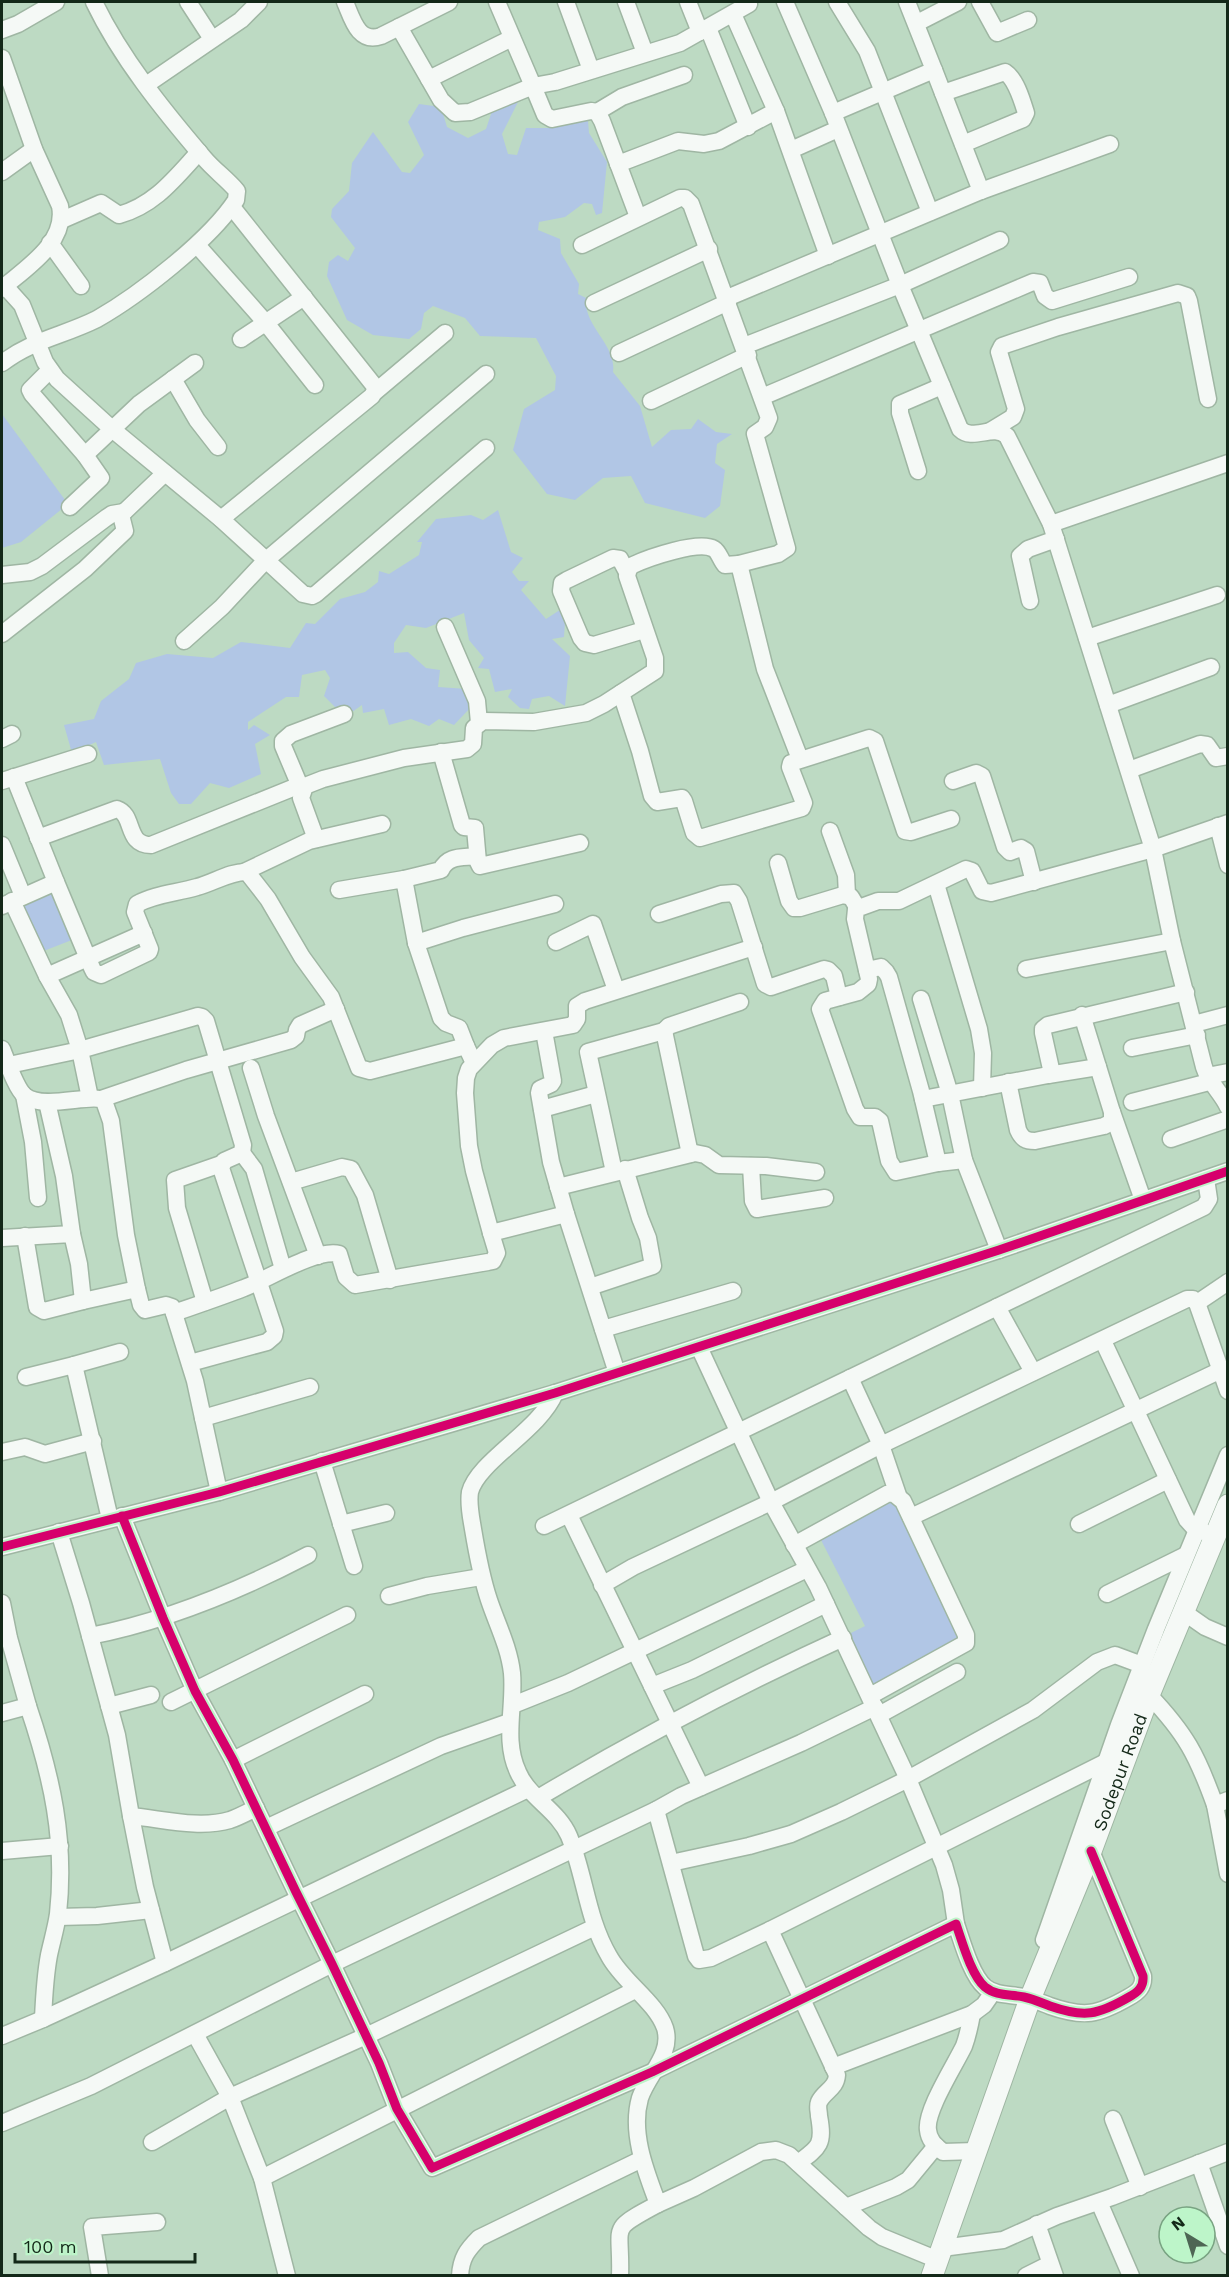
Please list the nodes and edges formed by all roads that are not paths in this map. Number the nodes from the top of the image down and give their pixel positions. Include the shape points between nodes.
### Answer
1 (56, 2) edge
2 (94, 2) edge
3 (188, 2) edge
4 (259, 2) edge
5 (345, 2) edge
6 (449, 2) edge
7 (497, 2) edge
8 (566, 2) edge
9 (626, 2) edge
10 (688, 2) edge
11 (751, 2) edge
12 (785, 2) edge
13 (837, 2) edge
14 (907, 2) edge
15 (958, 2) edge
16 (980, 2) edge
17 (733, 14) junction
18 (1028, 20) dead end
19 (917, 23) junction
20 (399, 27) junction
21 (2, 30) edge
22 (704, 30) junction
23 (512, 38) junction
24 (212, 39) junction
25 (645, 53) junction
26 (2, 58) edge
27 (934, 69) junction
28 (591, 70) junction
29 (684, 75) dead end
30 (429, 80) junction
31 (146, 85) junction
32 (533, 86) junction
33 (882, 92) junction
34 (943, 93) junction
35 (776, 111) junction
36 (597, 112) junction
37 (835, 121) junction
38 (748, 126) junction
39 (963, 144) junction
40 (1110, 144) dead end
41 (34, 149) junction
42 (791, 150) junction
43 (199, 152) junction
44 (618, 164) junction
45 (2, 172) edge
46 (981, 191) junction
47 (232, 207) junction
48 (930, 212) junction
49 (638, 217) junction
50 (62, 220) junction
51 (880, 235) junction
52 (1000, 240) dead end
53 (50, 243) junction
54 (197, 244) junction
55 (582, 245) dead end
56 (709, 249) junction
57 (828, 255) junction
58 (1129, 277) dead end
59 (900, 285) junction
60 (81, 286) dead end
61 (3, 287) edge
62 (304, 297) junction
63 (728, 300) junction
64 (594, 303) dead end
65 (266, 323) junction
66 (919, 330) junction
67 (445, 333) dead end
68 (241, 339) dead end
69 (36, 342) junction
70 (746, 350) junction
71 (619, 353) dead end
72 (2, 363) edge
73 (195, 363) dead end
74 (50, 370) junction
75 (486, 374) dead end
76 (173, 379) junction
77 (315, 385) dead end
78 (942, 386) junction
79 (375, 392) junction
80 (762, 396) junction
81 (1208, 399) dead end
82 (651, 400) dead end
83 (112, 429) junction
84 (990, 431) junction
85 (218, 447) dead end
86 (486, 448) dead end
87 (85, 454) junction
88 (1227, 463) edge
89 (918, 471) dead end
90 (165, 473) junction
91 (70, 507) dead end
92 (124, 512) junction
93 (221, 519) junction
94 (1053, 531) junction
95 (265, 561) junction
96 (739, 564) junction
97 (627, 572) junction
98 (2, 575) edge
99 (1217, 595) dead end
100 (1030, 601) dead end
101 (446, 627) dead end
102 (644, 630) junction
103 (2, 634) edge
104 (1088, 638) junction
105 (184, 641) dead end
106 (1211, 667) dead end
107 (621, 693) junction
108 (1108, 705) junction
109 (344, 714) dead end
110 (479, 723) junction
111 (441, 752) junction
112 (88, 754) dead end
113 (1227, 756) edge
114 (800, 759) junction
115 (1129, 770) junction
116 (8, 779) edge
117 (953, 781) dead end
118 (301, 788) junction
119 (951, 819) dead end
120 (382, 824) dead end
121 (1223, 824) edge
122 (830, 831) dead end
123 (38, 838) junction
124 (316, 839) junction
125 (580, 843) dead end
126 (2, 845) edge
127 (1153, 849) junction
128 (477, 856) junction
129 (778, 863) dead end
130 (1227, 865) edge
131 (244, 872) junction
132 (404, 879) junction
133 (56, 882) junction
134 (1034, 882) junction
135 (936, 884) junction
136 (339, 890) dead end
137 (12, 901) edge
138 (852, 901) junction
139 (555, 904) dead end
140 (658, 914) dead end
141 (1172, 941) junction
142 (556, 942) dead end
143 (416, 943) junction
144 (754, 947) junction
145 (88, 959) junction
146 (1026, 969) dead end
147 (867, 970) junction
148 (47, 976) junction
149 (616, 990) junction
150 (1186, 992) junction
151 (840, 997) junction
152 (921, 999) dead end
153 (740, 1002) dead end
154 (336, 1009) junction
155 (1227, 1014) edge
156 (1082, 1016) junction
157 (1195, 1029) junction
158 (544, 1031) junction
159 (664, 1031) junction
160 (466, 1046) junction
161 (1132, 1048) dead end
162 (2, 1049) edge
163 (80, 1050) junction
164 (218, 1061) junction
165 (474, 1063) junction
166 (9, 1065) junction
167 (1098, 1067) junction
168 (251, 1068) dead end
169 (1227, 1072) edge
170 (1048, 1075) junction
171 (1208, 1079) junction
172 (1008, 1082) junction
173 (982, 1088) junction
174 (596, 1094) junction
175 (950, 1094) junction
176 (24, 1095) junction
177 (96, 1099) junction
178 (923, 1099) junction
179 (47, 1102) junction
180 (1132, 1102) dead end
181 (1227, 1107) edge
182 (542, 1109) junction
183 (1112, 1112) junction
184 (1227, 1119) edge
185 (1171, 1138) dead end
186 (242, 1153) junction
187 (690, 1154) junction
188 (964, 1160) junction
189 (938, 1162) junction
190 (221, 1164) junction
191 (751, 1166) junction
192 (620, 1171) junction
193 (1227, 1171) edge
194 (816, 1172) dead end
195 (1206, 1179) junction
196 (291, 1182) junction
197 (558, 1187) junction
198 (38, 1198) dead end
199 (825, 1198) dead end
200 (1143, 1200) junction
201 (566, 1214) junction
202 (72, 1233) junction
203 (491, 1233) junction
204 (25, 1236) junction
205 (2, 1238) edge
206 (999, 1250) junction
207 (318, 1256) junction
208 (283, 1269) junction
209 (259, 1280) junction
210 (390, 1280) junction
211 (1227, 1282) edge
212 (590, 1287) junction
213 (137, 1289) junction
214 (733, 1291) dead end
215 (83, 1301) junction
216 (205, 1302) junction
217 (1197, 1303) junction
218 (997, 1307) junction
219 (174, 1313) junction
220 (603, 1329) junction
221 (1103, 1341) junction
222 (699, 1347) junction
223 (120, 1352) dead end
224 (190, 1363) junction
225 (74, 1365) junction
226 (1221, 1370) junction
227 (1033, 1372) junction
228 (617, 1373) junction
229 (26, 1377) dead end
230 (850, 1378) junction
231 (309, 1387) dead end
232 (1227, 1390) edge
233 (555, 1393) junction
234 (1136, 1410) junction
235 (203, 1418) junction
236 (737, 1432) junction
237 (93, 1441) junction
238 (881, 1445) junction
239 (2, 1452) edge
240 (1227, 1455) edge
241 (322, 1461) junction
242 (1168, 1480) junction
243 (219, 1492) junction
244 (898, 1495) junction
245 (771, 1502) junction
246 (1227, 1505) edge
247 (386, 1513) dead end
248 (569, 1515) junction
249 (912, 1517) junction
250 (116, 1518) junction
251 (341, 1524) junction
252 (1079, 1524) dead end
253 (544, 1526) dead end
254 (1196, 1530) junction
255 (1217, 1530) junction
256 (58, 1533) junction
257 (794, 1545) junction
258 (2, 1547) edge
259 (308, 1555) dead end
260 (1186, 1555) junction
261 (354, 1566) dead end
262 (807, 1569) junction
263 (482, 1576) junction
264 (602, 1585) junction
265 (1107, 1594) dead end
266 (389, 1596) dead end
267 (2, 1603) edge
268 (826, 1604) junction
269 (1185, 1613) junction
270 (346, 1615) dead end
271 (163, 1618) junction
272 (90, 1636) junction
273 (1227, 1637) edge
274 (843, 1638) junction
275 (5, 1639) edge
276 (636, 1652) junction
277 (1142, 1665) junction
278 (957, 1672) dead end
279 (652, 1686) junction
280 (195, 1691) junction
281 (151, 1695) dead end
282 (365, 1695) dead end
283 (1149, 1695) junction
284 (171, 1702) dead end
285 (513, 1705) junction
286 (28, 1706) junction
287 (109, 1706) junction
288 (875, 1706) junction
289 (2, 1713) edge
290 (509, 1722) junction
291 (670, 1723) junction
292 (1128, 1751) junction
293 (233, 1760) junction
294 (1106, 1762) junction
295 (908, 1779) junction
296 (701, 1787) junction
297 (533, 1794) junction
298 (1221, 1802) edge
299 (256, 1808) junction
300 (656, 1810) junction
301 (131, 1816) junction
302 (266, 1828) junction
303 (60, 1846) junction
304 (938, 1847) junction
305 (573, 1849) junction
306 (2, 1851) edge
307 (1091, 1851) junction
308 (671, 1863) junction
309 (1227, 1875) edge
310 (299, 1899) junction
311 (151, 1910) junction
312 (58, 1917) junction
313 (956, 1924) junction
314 (595, 1927) junction
315 (770, 1930) junction
316 (165, 1963) junction
317 (332, 1964) junction
318 (635, 1990) junction
319 (993, 1992) junction
320 (1027, 1998) junction
321 (802, 2000) junction
322 (972, 2014) junction
323 (43, 2019) junction
324 (195, 2034) junction
325 (2, 2036) edge
326 (366, 2036) junction
327 (833, 2067) junction
328 (652, 2072) junction
329 (230, 2097) junction
330 (397, 2109) junction
331 (1113, 2119) dead end
332 (2, 2123) edge
333 (152, 2142) dead end
334 (936, 2146) junction
335 (976, 2151) junction
336 (1227, 2152) edge
337 (642, 2160) junction
338 (798, 2163) junction
339 (1199, 2163) junction
340 (262, 2178) junction
341 (1140, 2187) junction
342 (1098, 2202) junction
343 (658, 2204) junction
344 (846, 2207) junction
345 (157, 2222) dead end
346 (1037, 2224) junction
347 (1227, 2246) edge
348 (937, 2261) edge
349 (1052, 2270) edge
350 (100, 2276) edge
351 (287, 2276) edge
352 (460, 2276) edge
353 (620, 2276) edge
354 (1026, 2276) edge
355 (1131, 2276) edge

1 - 21 street
2 - 31 street via 116,43
3 - 24 street
4 - 24 street via 241,20
5 - 20 street via 362,35 381,36
6 - 20 street
7 - 23 street
8 - 28 street
9 - 25 street
10 - 22 street
11 - 17 street
12 - 37 street
13 - 33 street via 862,40
14 - 19 street
15 - 19 street
16 - 18 street via 998,33
17 - 22 street
17 - 35 street
19 - 27 street
20 - 30 street
22 - 25 street via 680,43
22 - 38 street
23 - 30 street
23 - 32 street
24 - 31 street
25 - 28 street
26 - 41 street
27 - 33 street
27 - 34 street
28 - 32 street
29 - 36 street via 622,97
30 - 32 street via 455,113 470,112
31 - 43 street
32 - 36 street via 545,115 552,119
33 - 37 street
33 - 48 street
34 - 39 street
34 - 39 street via 1005,72 1024,106 1023,119
35 - 38 street
35 - 42 street
36 - 44 street
37 - 42 street
37 - 51 street
38 - 44 street via 712,144 678,141
39 - 46 street
40 - 46 street
41 - 45 street
41 - 50 street via 60,206
42 - 57 street
43 - 47 street via 237,191
43 - 50 street via 145,205 119,215 100,203
44 - 49 street
46 - 48 street
47 - 54 street
47 - 62 street
48 - 51 street
49 - 55 street
49 - 56 street via 685,198
50 - 53 street
51 - 57 street
51 - 59 street
52 - 59 street
53 - 60 street
53 - 61 street
54 - 65 street
54 - 69 street via 148,284 97,318
56 - 63 street
56 - 64 street
57 - 63 street
58 - 66 street via 1052,301 1045,296 1040,283 1033,282
59 - 66 street
59 - 70 street
61 - 69 street via 22,306
62 - 65 street
62 - 79 street via 375,385
63 - 70 street
63 - 71 street
65 - 68 street
65 - 77 street
66 - 78 street
66 - 80 street
67 - 79 street
69 - 72 street
69 - 74 street
70 - 80 street
70 - 82 street
73 - 76 street
74 - 83 street
74 - 87 street via 30,390
75 - 95 street
76 - 83 street
76 - 85 street
78 - 84 street via 963,432
78 - 89 street via 900,404
79 - 93 street
80 - 96 street via 769,418 756,439 787,548
81 - 84 street via 1189,301 1178,293 1002,346 999,352 1016,409 1012,417
83 - 87 street
83 - 90 street
84 - 94 street via 1003,433 1013,445
86 - 95 street via 312,596 303,594
87 - 91 street via 101,478
88 - 94 street
90 - 92 street
90 - 93 street
92 - 98 street via 112,514 42,566 30,572
92 - 103 street via 121,518 125,531 119,538
93 - 95 street
94 - 100 street via 1020,556
94 - 104 street
95 - 105 street
96 - 97 street via 725,565 710,548 678,549 641,561
96 - 114 street via 765,669
97 - 102 street
97 - 102 street via 620,559 613,558 562,583 561,591 585,643 594,645
99 - 104 street
101 - 110 street via 477,701
102 - 107 street via 655,658 655,671
104 - 108 street
106 - 108 street
107 - 110 street via 594,709 572,716 534,722
107 - 114 street via 652,796 657,801 682,798 694,833 700,838 802,808 804,803 790,765
108 - 115 street
109 - 118 street via 291,734 283,741
110 - 111 street via 474,728 471,747
111 - 118 street via 404,758
111 - 128 street via 462,825 475,830
112 - 116 street
113 - 115 street via 1216,758 1207,745 1200,744
114 - 119 street via 873,739 905,831
115 - 127 street
116 - 123 street
117 - 134 street via 976,773 982,776 1005,847 1010,852 1021,848 1026,851
118 - 123 street via 151,845 138,841 117,809
118 - 124 street
120 - 124 street
121 - 127 street
121 - 130 street
122 - 138 street
123 - 133 street
124 - 131 street
125 - 128 street via 482,866
126 - 137 street
127 - 134 street
127 - 141 street
128 - 132 street via 450,859 441,870
129 - 138 street via 794,908
131 - 145 street via 137,904 135,912 150,949 146,955 101,975 94,972
131 - 154 street via 251,875 268,899
132 - 136 street
132 - 143 street
133 - 137 street
133 - 145 street
134 - 135 street via 987,893 982,891 972,871 966,869
135 - 138 street via 899,901
135 - 173 street via 979,1029
137 - 148 street
138 - 147 street
139 - 143 street
140 - 144 street via 734,893
141 - 146 street
141 - 150 street
142 - 149 street via 593,924
143 - 160 street via 441,1018 459,1028
144 - 149 street
144 - 151 street via 768,986 779,986 824,969 834,976
145 - 148 street
147 - 151 street via 865,988
147 - 178 street via 881,967 886,972
148 - 163 street via 69,1015
149 - 158 street via 577,1006 573,1025
150 - 156 street
150 - 157 street
151 - 189 street via 825,1002 820,1009 857,1114 880,1121 894,1171
152 - 175 street
153 - 159 street
154 - 160 street via 355,1062 363,1071
154 - 164 street via 300,1025 291,1040
155 - 157 street
156 - 167 street
156 - 170 street via 1051,1023 1043,1029 1052,1069
157 - 161 street
157 - 171 street
158 - 165 street via 504,1038
158 - 182 street via 553,1081 539,1091
159 - 174 street via 590,1050 587,1055
159 - 187 street
160 - 165 street
162 - 166 street
163 - 164 street via 198,1016 206,1021
163 - 166 street
163 - 177 street
164 - 177 street
164 - 186 street
165 - 203 street via 466,1078 469,1146
166 - 176 street
167 - 170 street
167 - 183 street
168 - 196 street
169 - 171 street
170 - 172 street
171 - 180 street
171 - 181 street
172 - 173 street
172 - 183 street via 1018,1130 1028,1141 1104,1126 1112,1122
173 - 175 street
174 - 182 street
174 - 192 street
175 - 178 street
175 - 188 street
176 - 179 street
176 - 198 street
177 - 179 street
177 - 213 street via 111,1121
178 - 189 street
179 - 202 street
182 - 197 street
183 - 200 street
184 - 185 street
186 - 190 street
186 - 208 street via 254,1169
187 - 191 street via 700,1153 719,1165
187 - 192 street
188 - 189 street
188 - 206 street
190 - 209 street
190 - 216 street via 175,1180 177,1208
191 - 194 street
191 - 199 street via 757,1209
192 - 197 street
192 - 212 street via 648,1238 653,1266
193 - 195 street
195 - 200 street
195 - 218 street via 1209,1199 1204,1207
196 - 207 street
196 - 210 street via 342,1167 351,1169 370,1209
197 - 201 street
200 - 206 street
201 - 203 street
201 - 212 street
202 - 204 street
202 - 215 street
203 - 210 street via 497,1253 493,1260
204 - 205 street
204 - 215 street via 37,1307 44,1311
206 - 222 street
207 - 208 street
207 - 210 street via 339,1254 346,1277 355,1285
208 - 209 street
209 - 216 street
209 - 224 street via 275,1331 271,1340
211 - 217 street
212 - 220 street
213 - 215 street
213 - 219 street via 145,1310 169,1305
214 - 220 street
216 - 219 street
217 - 221 street via 1187,1299
217 - 226 street
218 - 227 street
218 - 230 street
219 - 224 street
220 - 228 street
221 - 227 street
221 - 234 street
222 - 228 street
222 - 236 street
223 - 225 street
224 - 235 street
225 - 229 street
225 - 237 street
226 - 232 street
226 - 234 street
227 - 238 street
228 - 233 street
230 - 236 street
230 - 238 street
231 - 235 street
233 - 241 street
233 - 263 street via 542,1416 485,1469 470,1492
234 - 242 street
234 - 249 street
235 - 243 street
236 - 245 street
236 - 248 street
237 - 239 street via 45,1454 25,1447
237 - 250 street
238 - 244 street
238 - 245 street
240 - 254 street
241 - 243 street
241 - 251 street
242 - 252 street
242 - 254 street
243 - 250 street
244 - 249 street
244 - 257 street via 887,1494
245 - 257 street
245 - 264 street
246 - 255 main road, Sodepur Road
247 - 251 street
248 - 253 street
248 - 264 street
249 - 288 street via 966,1642
250 - 256 street
250 - 271 street
251 - 261 street
254 - 255 street
254 - 260 street
255 - 269 main road, Sodepur Road
256 - 258 street
256 - 272 street
257 - 262 street
259 - 271 street via 239,1589
260 - 265 street
260 - 277 street
262 - 268 street
262 - 276 street
263 - 266 street
263 - 285 street via 508,1653
264 - 276 street
267 - 275 street
268 - 274 street
268 - 279 street
269 - 273 street
269 - 283 main road, Sodepur Road
270 - 280 street
271 - 272 street
271 - 280 street
272 - 287 street
274 - 288 street
274 - 291 street
275 - 286 street
276 - 279 street
276 - 285 street
277 - 294 street
277 - 295 street via 1115,1655 1097,1662 1032,1710
278 - 288 street
279 - 291 street
280 - 284 street
280 - 293 street
281 - 287 street
282 - 293 street
283 - 292 main road, Sodepur Road
283 - 298 street via 1188,1741
285 - 290 street
286 - 289 street
286 - 303 street via 52,1783
287 - 301 street
288 - 295 street
288 - 296 street
290 - 297 street via 518,1772
290 - 302 street via 441,1746
291 - 296 street
291 - 297 street
292 - 294 street
292 - 307 main road, Sodepur Road
293 - 299 street
294 - 304 street
294 - 320 street
295 - 304 street
295 - 308 street via 791,1834
296 - 300 street
297 - 305 street via 557,1816
297 - 310 street
298 - 309 street
299 - 301 street via 232,1820 214,1823
299 - 302 street
300 - 305 street
300 - 308 street
301 - 311 street
302 - 310 street
303 - 306 street
303 - 312 street
304 - 313 street
304 - 315 street
305 - 314 street
305 - 317 street
307 - 320 main road, Sodepur Road
307 - 320 street via 1144,1983 1135,1994 1113,2006 1084,2014 1071,2014
308 - 315 street via 699,1960
310 - 316 street
310 - 317 street
311 - 312 street
311 - 316 street
312 - 323 street via 45,1983
313 - 319 street via 973,1967 983,1985
313 - 321 street
314 - 318 street via 609,1957
314 - 326 street
315 - 321 street
316 - 323 street
317 - 324 street
317 - 326 street
318 - 328 street via 657,2011 668,2042
318 - 330 street
319 - 320 street
319 - 322 street
320 - 335 main road, Sodepur Road
321 - 327 street
321 - 328 street
322 - 327 street
322 - 334 street via 966,2041 927,2124
323 - 325 street
324 - 329 street
324 - 332 street via 91,2086
326 - 329 street
326 - 330 street
327 - 338 street via 837,2081 818,2107 820,2145
328 - 330 street via 432,2168
328 - 337 street via 640,2099 637,2122
329 - 333 street
329 - 340 street
330 - 340 street
331 - 341 street
334 - 335 street via 944,2152
334 - 344 street via 908,2180
335 - 348 main road, Sodepur Road
336 - 339 street
337 - 343 street
337 - 352 street via 479,2238 466,2252
338 - 343 street via 776,2150 761,2152
338 - 344 street
339 - 341 street
339 - 347 street
340 - 351 street
341 - 342 street
342 - 346 street
342 - 355 street
343 - 353 street via 621,2228
344 - 348 street via 882,2237
345 - 350 street via 92,2227
346 - 348 street via 1003,2240
346 - 349 street
349 - 354 street

